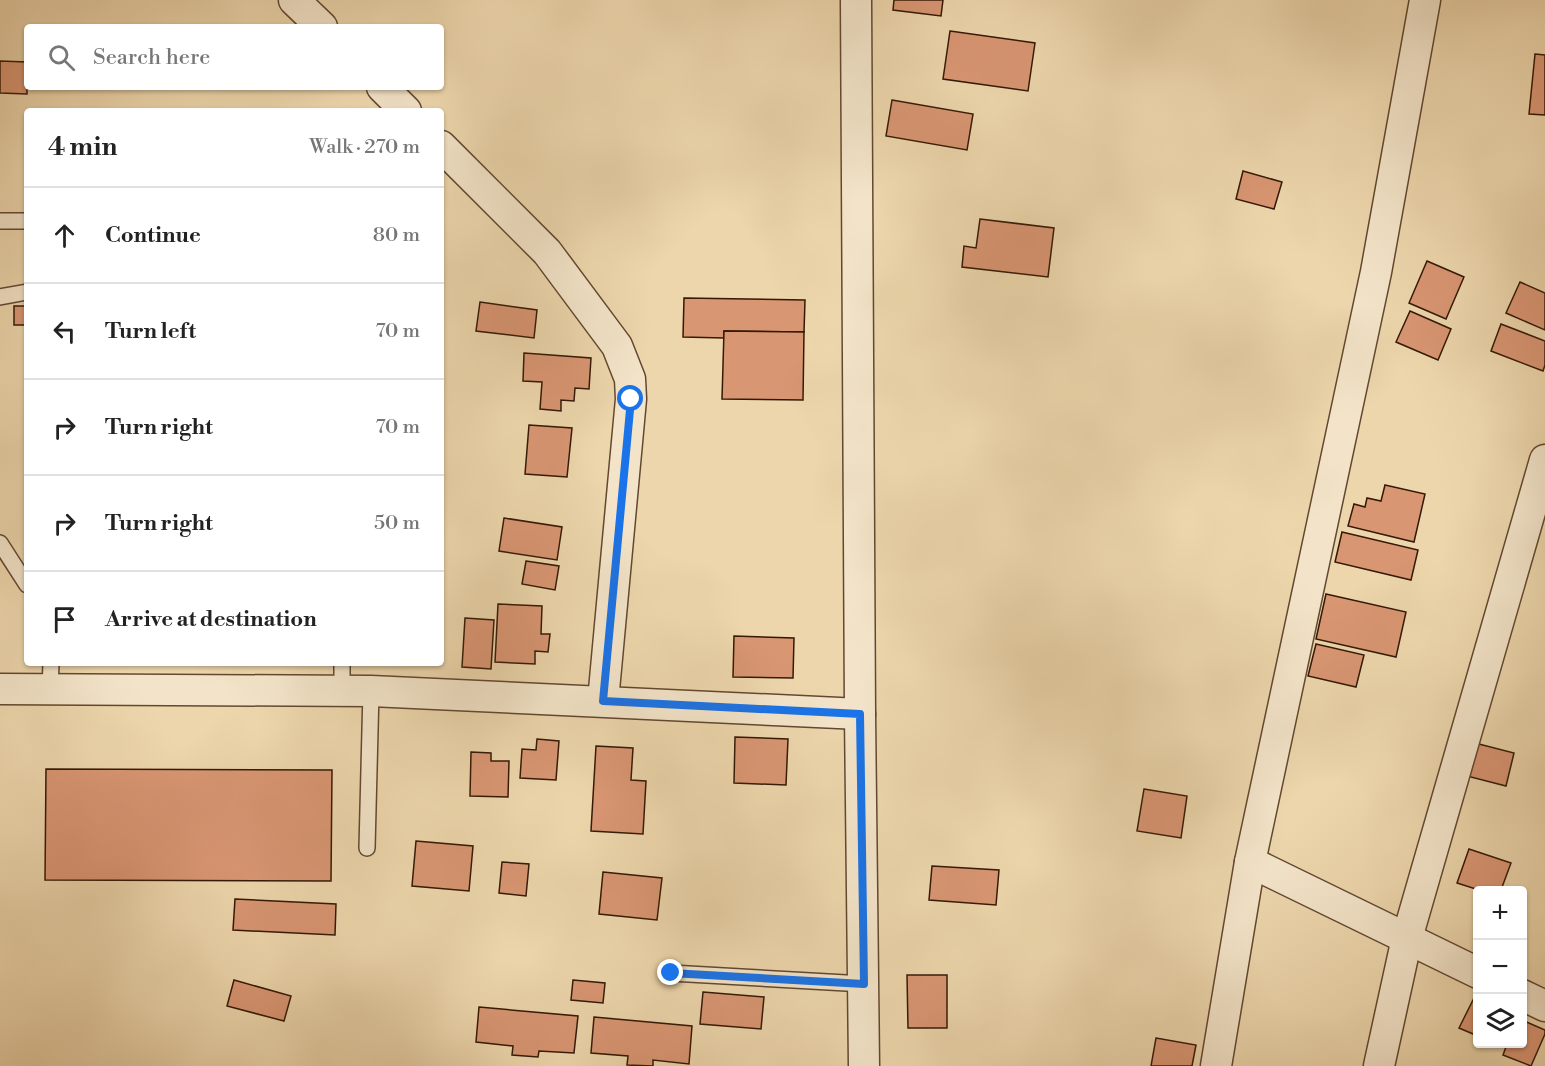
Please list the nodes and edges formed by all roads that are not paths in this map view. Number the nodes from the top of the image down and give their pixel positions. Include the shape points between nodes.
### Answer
1 (294, 0) edge
2 (856, 0) edge
3 (1425, 0) edge
4 (319, 24) edge
5 (385, 90) edge
6 (403, 108) edge
7 (444, 149) edge
8 (0, 221) edge
9 (24, 221) edge
10 (24, 293) edge
11 (0, 297) edge
12 (1545, 460) edge
13 (0, 543) edge
14 (24, 580) edge
15 (51, 676) edge
16 (352, 681) edge
17 (0, 689) edge
18 (603, 701) junction
19 (860, 714) junction
20 (368, 848) dead end
21 (1250, 862) junction
22 (1407, 938) junction
23 (1473, 971) edge
24 (671, 973) dead end
25 (864, 984) junction
26 (1527, 997) edge
27 (1545, 1006) edge
28 (864, 1066) edge
29 (1216, 1066) edge
30 (1379, 1066) edge

1 - 4 street
2 - 19 street
3 - 21 street via 1376,272
5 - 6 street
7 - 18 street via 547,252 617,346 630,378
8 - 9 lane
10 - 11 lane
12 - 22 street
13 - 14 lane
15 - 16 street
15 - 17 street
16 - 18 street
16 - 20 lane
18 - 19 street
19 - 25 street
21 - 22 street
21 - 29 street
22 - 23 street
22 - 30 street
24 - 25 lane
25 - 28 street
26 - 27 street

